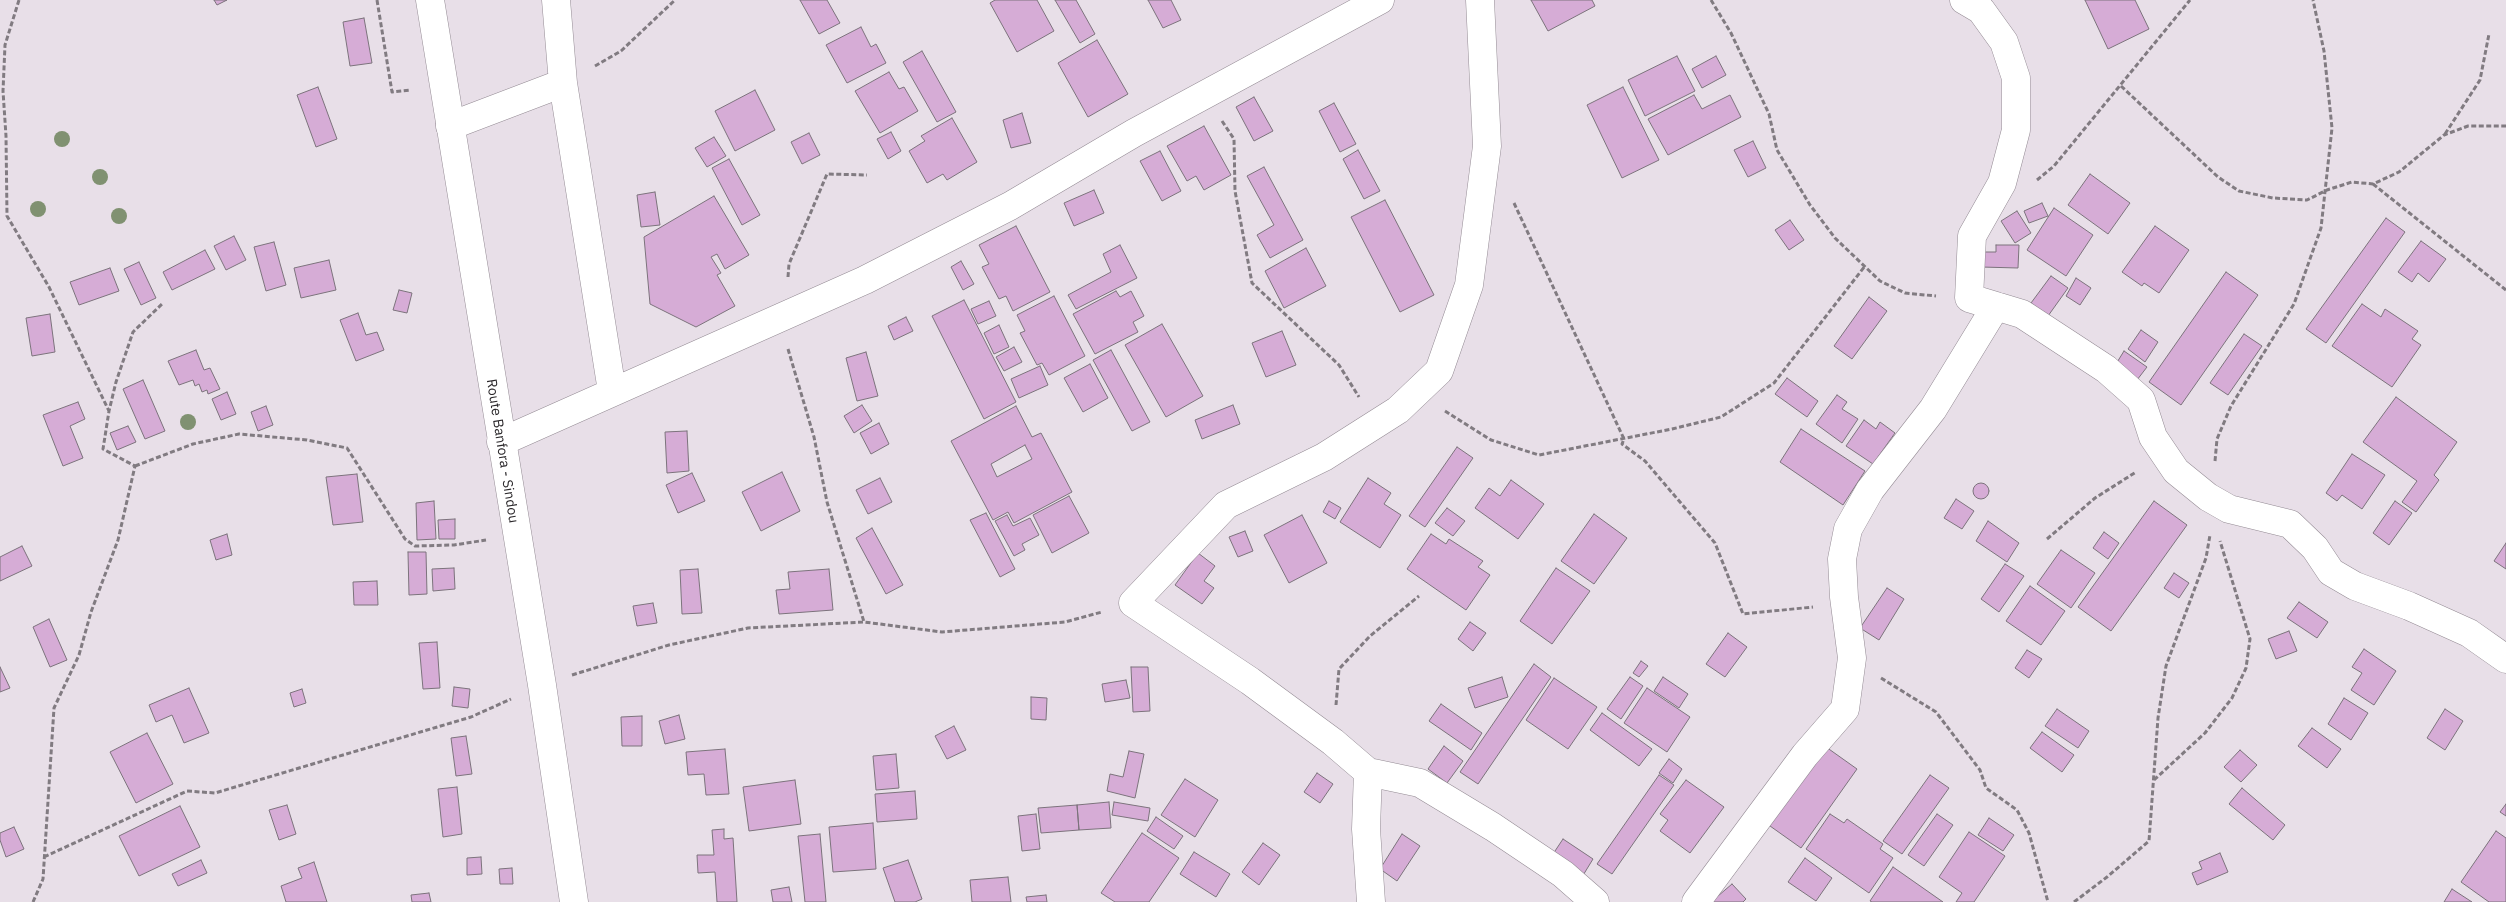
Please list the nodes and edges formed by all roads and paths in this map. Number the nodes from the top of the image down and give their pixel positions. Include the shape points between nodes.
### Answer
1 (19, 0) edge
2 (377, 0) edge
3 (430, 0) edge
4 (556, 0) edge
5 (674, 0) edge
6 (1380, 0) edge
7 (1480, 0) edge
8 (1711, 0) edge
9 (1964, 0) edge
10 (2190, 0) edge
11 (2313, 0) edge
12 (2489, 34) dead end
13 (563, 83) junction
14 (443, 86) junction
15 (2121, 86) junction
16 (1205, 94) junction
17 (450, 126) junction
18 (2506, 126) edge
19 (2444, 135) junction
20 (867, 175) dead end
21 (2034, 183) dead end
22 (2373, 184) junction
23 (2327, 190) junction
24 (1512, 200) dead end
25 (1865, 266) junction
26 (2506, 290) edge
27 (1968, 298) junction
28 (163, 303) dead end
29 (1996, 306) junction
30 (779, 319) junction
31 (612, 391) junction
32 (1415, 394) junction
33 (109, 411) junction
34 (1368, 429) junction
35 (1624, 438) junction
36 (500, 442) junction
37 (2164, 454) junction
38 (135, 466) junction
39 (2216, 502) junction
40 (516, 535) junction
41 (2047, 539) dead end
42 (1419, 596) dead end
43 (1133, 603) junction
44 (1846, 614) junction
45 (864, 622) junction
46 (1852, 658) junction
47 (2506, 659) edge
48 (542, 685) junction
49 (1333, 742) junction
50 (1368, 772) junction
51 (2153, 781) junction
52 (44, 857) junction
53 (1369, 896) edge
54 (32, 902) edge
55 (574, 902) edge
56 (1595, 902) edge
57 (1696, 902) edge
58 (2048, 902) edge
59 (2074, 902) edge

1 - 33 path via 5,45 3,91 7,216 49,287
2 - 14 path via 392,92
3 - 14 street, Route Banfora - Sindou
4 - 13 street
5 - 13 path via 622,52
6 - 16 street
7 - 32 street via 1487,146 1469,285 1439,371
8 - 25 path via 1731,33 1769,114 1777,150 1810,205 1835,238
9 - 27 street via 1981,10 2004,42 2016,78 2016,130 2002,183 1972,236
10 - 15 path
11 - 23 path via 2324,51 2332,128
12 - 19 path via 2480,80
13 - 17 street
13 - 31 street
14 - 17 street, Route Banfora - Sindou
15 - 21 path via 2054,166
15 - 23 path via 2218,177 2239,191 2307,200
16 - 30 street via 1010,206 865,280
16 - 34 path via 1234,139 1235,191 1252,283 1339,365 1358,395
17 - 36 street, Route Banfora - Sindou
18 - 19 path via 2468,126
19 - 22 path via 2399,172
20 - 30 path via 827,174 789,264 786,301
22 - 23 path via 2352,182
22 - 26 path
23 - 39 path via 2322,228 2294,304 2230,406 2217,440
24 - 35 path
25 - 27 path via 1880,281 1905,293
25 - 35 path via 1774,383 1721,417
27 - 29 street
28 - 33 path via 133,332
29 - 37 street via 2022,314 2106,369 2141,400 2153,436
29 - 44 street via 1933,409 1870,490 1848,529 1842,559
30 - 31 street
30 - 45 path via 814,437 827,502
31 - 36 street
32 - 34 street via 1398,410
32 - 35 path via 1491,440 1539,455
33 - 38 path via 103,449
34 - 43 street via 1324,457 1226,505
35 - 44 path via 1622,444 1645,461 1715,543 1743,614 1833,604
36 - 40 street, Route Banfora - Sindou
37 - 39 street via 2176,471
37 - 41 path via 2095,498
38 - 40 path via 192,444 239,434 306,440 347,448 405,539 415,546 454,545
38 - 52 path via 118,540 79,655 54,708
39 - 47 street via 2229,509 2290,524 2315,548 2331,572 2355,586 2469,633
39 - 51 path via 2206,558 2166,666
39 - 51 path via 2219,535 2250,639 2246,668 2232,698 2205,733
40 - 48 street, Route Banfora - Sindou
42 - 49 path via 1370,636 1339,669
43 - 45 path via 1065,622 942,632
43 - 49 street via 1250,681
44 - 46 street
45 - 48 path via 748,628 669,644
46 - 57 street via 1845,710 1805,755
46 - 58 path via 1936,712 1980,770 1986,788 2017,810 2029,833
48 - 52 path via 471,717 422,733 399,737 215,793 187,791
48 - 55 street, Route Banfora - Sindou
49 - 50 street
50 - 53 street
50 - 56 street via 1420,783 1493,826 1563,874
51 - 59 path via 2149,841
52 - 54 path via 42,879

